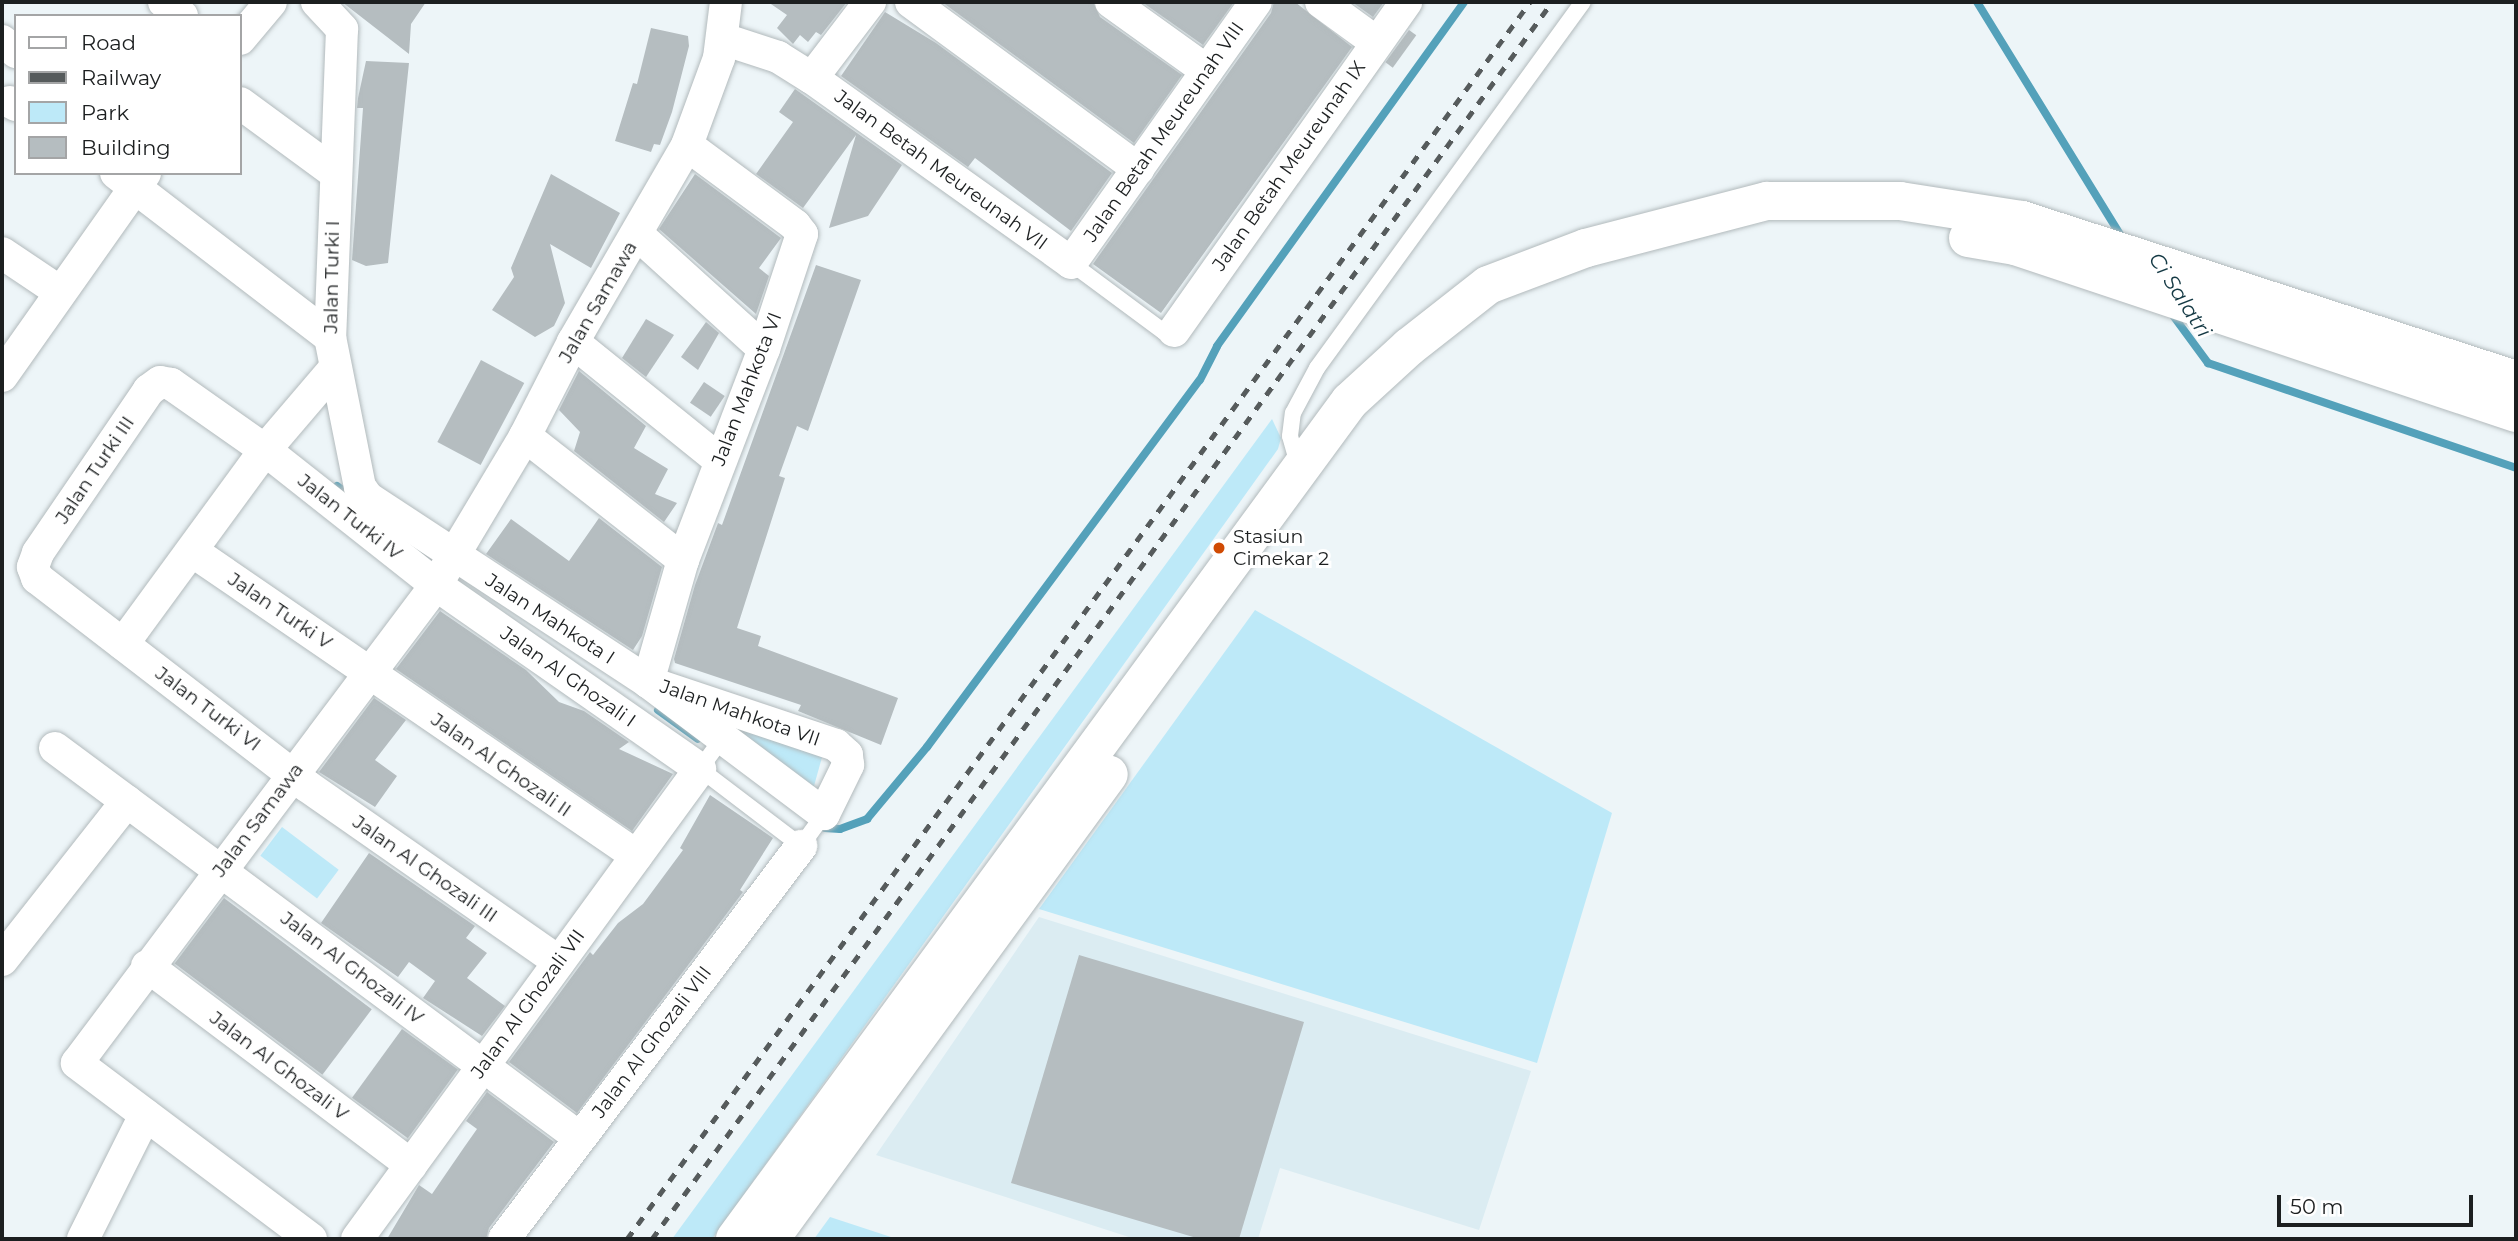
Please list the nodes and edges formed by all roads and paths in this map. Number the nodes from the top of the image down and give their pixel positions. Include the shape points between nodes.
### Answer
1 (164, 2) edge
2 (271, 2) edge
3 (317, 2) edge
4 (726, 2) edge
5 (870, 2) edge
6 (911, 2) edge
7 (1111, 2) edge
8 (1256, 2) edge
9 (1321, 2) edge
10 (1406, 2) edge
11 (1583, 2) edge
12 (179, 14) edge
13 (242, 38) edge
14 (723, 39) junction
15 (1376, 42) junction
16 (1206, 71) junction
17 (812, 78) junction
18 (242, 104) edge
19 (687, 145) junction
20 (1138, 169) junction
21 (334, 172) junction
22 (132, 178) edge
23 (637, 234) junction
24 (2, 253) edge
25 (1071, 263) junction
26 (2165, 283) junction
27 (60, 292) junction
28 (1174, 331) joint
29 (330, 337) junction
30 (573, 342) junction
31 (764, 349) junction
32 (335, 369) junction
33 (2, 376) edge
34 (2516, 380) edge
35 (2516, 413) edge
36 (526, 436) junction
37 (265, 450) junction
38 (719, 460) junction
39 (1299, 467) junction
40 (192, 551) junction
41 (683, 560) junction
42 (444, 569) junction
43 (123, 644) junction
44 (368, 671) junction
45 (648, 682) junction
46 (721, 740) junction
47 (55, 748) dead end
48 (700, 769) junction
49 (292, 774) junction
50 (127, 801) junction
51 (810, 834) junction
52 (1048, 835) junction
53 (636, 856) junction
54 (220, 871) junction
55 (2, 960) edge
56 (559, 962) junction
57 (147, 966) junction
58 (483, 1066) junction
59 (145, 1115) junction
60 (580, 1139) junction
61 (411, 1165) junction
62 (83, 1239) edge
63 (311, 1239) edge
64 (357, 1239) edge
65 (504, 1239) edge
66 (735, 1239) edge
67 (770, 1239) edge

1 - 12 street
2 - 13 street
3 - 21 street, Jalan Turki I via 342,29
4 - 14 street, Jalan Samawa
5 - 17 street
6 - 20 street
7 - 16 street
8 - 16 street, Jalan Betah Meureunah VIII
9 - 15 street
10 - 15 street, Jalan Betah Meureunah IX
11 - 39 lane via 1317,368 1293,413 1290,436
14 - 17 street, Jalan Betah Meureunah VII via 778,57
14 - 19 street, Jalan Samawa
15 - 28 street, Jalan Betah Meureunah IX
16 - 20 street, Jalan Betah Meureunah VIII
17 - 25 street, Jalan Betah Meureunah VII
18 - 21 street
19 - 23 street, Jalan Samawa
19 - 31 street, Jalan Mahkota VI via 802,234
20 - 25 street, Jalan Betah Meureunah VIII
21 - 29 street, Jalan Turki I
22 - 27 street
22 - 29 street
23 - 30 street, Jalan Samawa
23 - 31 street
24 - 27 street
25 - 28 lane via 1164,332
26 - 34 street
26 - 35 street
26 - 39 street via 2107,245 2022,220 1900,201 1766,201 1586,248 1489,285 1409,347 1350,401
26 - 52 street via 2015,246 1893,224 1827,221 1765,224 1685,244 1502,305 1429,360 1371,413
27 - 33 street
29 - 32 street, Jalan Turki I
30 - 36 street, Jalan Samawa
30 - 38 street
31 - 38 street, Jalan Mahkota VI
32 - 37 street
32 - 42 street, Jalan Turki I via 360,487
36 - 41 street
36 - 42 street, Jalan Samawa
37 - 40 street
37 - 42 street, Jalan Turki IV
37 - 43 street, Jalan Turki III via 172,384 160,382 149,390 33,567 37,578
38 - 41 street, Jalan Mahkota VI
39 - 52 street
40 - 43 street
40 - 44 street, Jalan Turki V
41 - 45 street, Jalan Mahkota VI
42 - 44 street, Jalan Samawa
42 - 45 street, Jalan Mahkota I
42 - 48 street, Jalan Al Ghozali I
43 - 49 street, Jalan Turki VI
44 - 49 street, Jalan Samawa
44 - 53 street, Jalan Al Ghozali II
45 - 46 street
45 - 51 street, Jalan Mahkota VII via 836,745 848,765
46 - 48 lane
46 - 51 street
47 - 50 street, Jalan Al Ghozali IV
48 - 51 lane
48 - 53 street, Jalan Al Ghozali VII
49 - 54 street, Jalan Samawa
49 - 56 street, Jalan Al Ghozali III
50 - 54 street, Jalan Al Ghozali IV
50 - 55 street
51 - 60 street, Jalan Al Ghozali VIII
52 - 66 street
52 - 67 street
53 - 56 street, Jalan Al Ghozali VII
54 - 57 street, Jalan Samawa
54 - 58 street, Jalan Al Ghozali IV
56 - 58 street, Jalan Al Ghozali VII
57 - 59 street, Jalan Samawa via 77,1063
57 - 61 street, Jalan Al Ghozali V
58 - 60 street, Jalan Al Ghozali IV
58 - 61 street, Jalan Al Ghozali VII
59 - 62 street
59 - 63 street
60 - 65 street, Jalan Al Ghozali VIII
61 - 64 street, Jalan Al Ghozali VII

